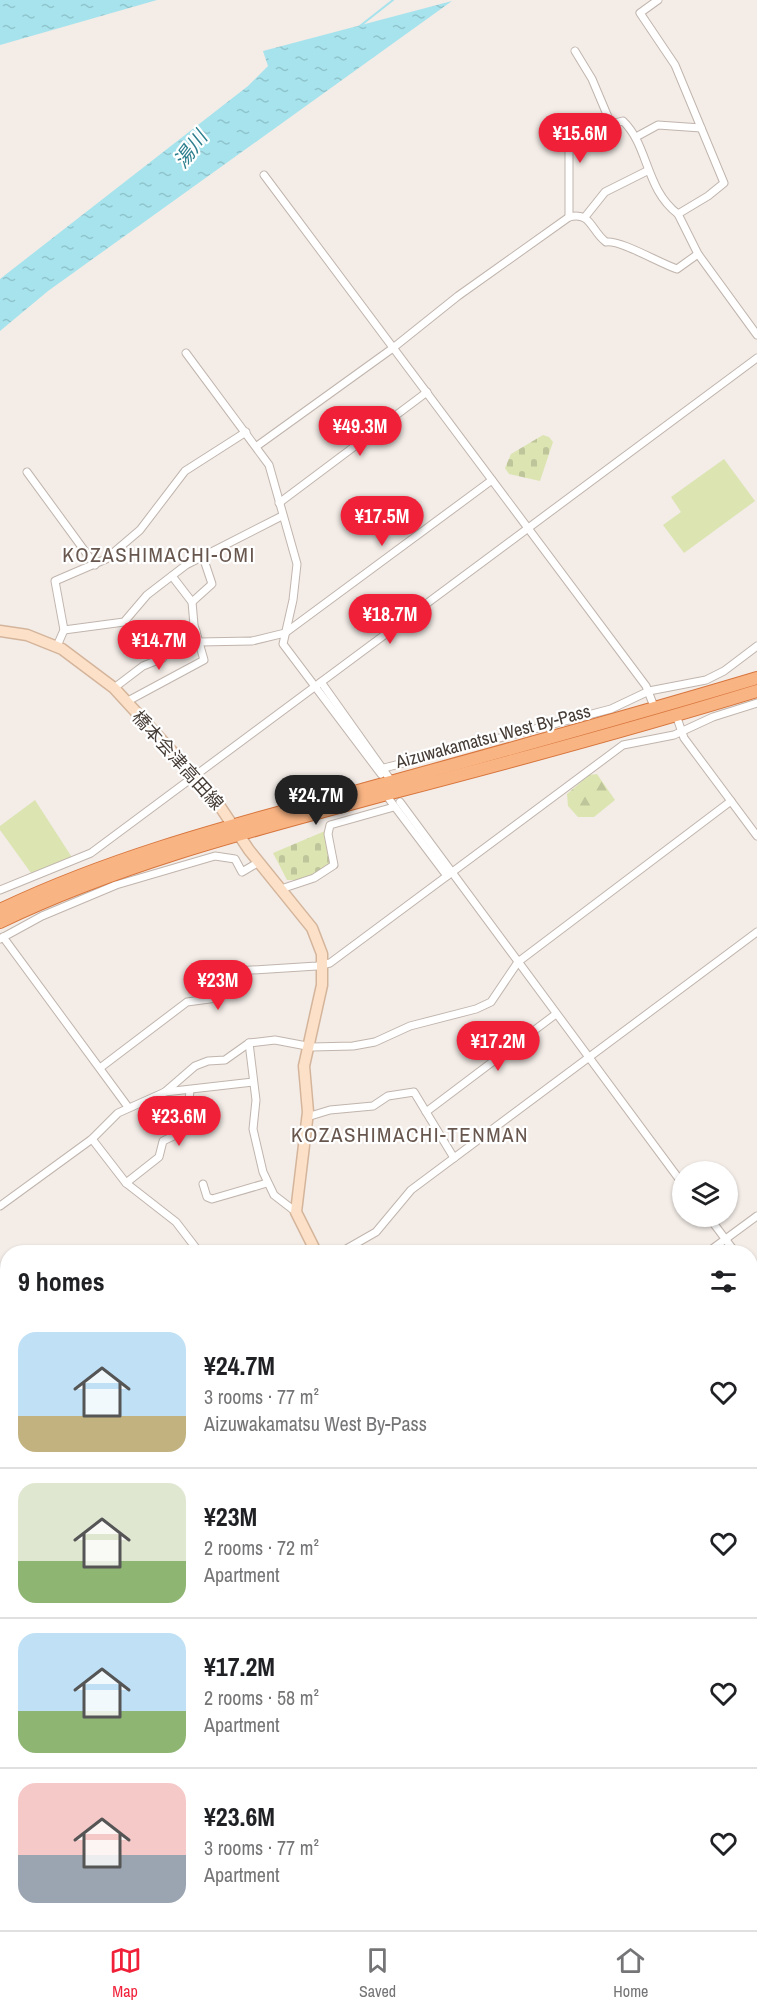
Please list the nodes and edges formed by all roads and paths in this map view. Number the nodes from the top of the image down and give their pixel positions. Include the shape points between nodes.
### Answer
1 (658, 0) edge
2 (575, 51) dead end
3 (611, 124) junction
4 (701, 128) junction
5 (636, 137) junction
6 (647, 171) junction
7 (264, 175) dead end
8 (678, 213) junction
9 (585, 217) junction
10 (569, 218) junction
11 (698, 254) junction
12 (757, 335) edge
13 (393, 348) junction
14 (186, 353) dead end
15 (757, 358) edge
16 (427, 392) junction
17 (246, 432) junction
18 (257, 446) junction
19 (27, 472) dead end
20 (492, 480) junction
21 (279, 503) junction
22 (282, 516) junction
23 (527, 527) junction
24 (202, 557) junction
25 (95, 566) junction
26 (172, 576) junction
27 (192, 602) junction
28 (64, 630) junction
29 (0, 631) edge
30 (196, 631) junction
31 (285, 633) junction
32 (199, 642) junction
33 (57, 646) junction
34 (757, 646) edge
35 (757, 678) edge
36 (317, 685) junction
37 (114, 688) junction
38 (650, 691) junction
39 (757, 691) edge
40 (126, 702) junction
41 (757, 703) edge
42 (655, 709) junction
43 (676, 716) junction
44 (681, 732) junction
45 (382, 771) junction
46 (196, 776) junction
47 (392, 782) junction
48 (386, 795) junction
49 (731, 801) junction
50 (400, 802) dead end
51 (394, 807) junction
52 (235, 829) junction
53 (757, 836) edge
54 (259, 862) junction
55 (450, 874) junction
56 (281, 889) junction
57 (0, 890) edge
58 (0, 910) edge
59 (0, 922) edge
60 (757, 932) edge
61 (1, 938) edge
62 (518, 962) junction
63 (323, 965) junction
64 (556, 1014) junction
65 (249, 1043) junction
66 (308, 1046) junction
67 (588, 1057) junction
68 (100, 1068) junction
69 (253, 1082) junction
70 (190, 1090) junction
71 (165, 1092) junction
72 (128, 1107) junction
73 (426, 1112) junction
74 (307, 1117) junction
75 (92, 1139) junction
76 (454, 1158) junction
77 (672, 1170) edge
78 (126, 1183) junction
79 (267, 1183) junction
80 (203, 1184) dead end
81 (0, 1206) edge
82 (296, 1212) junction
83 (757, 1216) edge
84 (716, 1227) edge
85 (725, 1240) junction
86 (194, 1245) edge
87 (312, 1245) edge
88 (353, 1245) edge
89 (718, 1245) edge
90 (729, 1245) edge

1 - 4 street via 640,13 675,65
2 - 3 street
3 - 5 street via 623,121
3 - 10 street via 569,142
4 - 5 street via 658,125
4 - 8 street via 724,183
5 - 6 street
6 - 8 street via 663,201
6 - 9 street via 605,192
7 - 13 street
8 - 11 street
9 - 10 street
9 - 11 street via 606,242 618,241 677,269
10 - 13 street via 458,296
11 - 12 street
13 - 16 street
13 - 18 street
14 - 17 street
15 - 23 street
16 - 20 street
16 - 21 street
17 - 18 street
17 - 25 street via 185,471 140,530
18 - 21 street via 269,465
19 - 25 street
20 - 23 street
20 - 31 street
21 - 22 street
22 - 24 street
22 - 31 street via 297,564
23 - 36 street
23 - 38 street
24 - 26 street
24 - 27 street via 212,584
25 - 28 street via 55,581
26 - 27 street
26 - 28 street via 147,595 124,622
27 - 30 street
28 - 33 street
29 - 33 main road, 橋本会津高田線 via 27,635
30 - 32 street
30 - 37 street via 166,642 163,658 143,666
31 - 32 street via 252,641
31 - 36 street via 283,644
32 - 40 street via 204,655 202,663
33 - 37 main road, 橋本会津高田線
34 - 38 street via 706,680
35 - 42 highway, Aizuwakamatsu West By-Pass
36 - 45 street
36 - 46 street
37 - 40 main road, 橋本会津高田線
38 - 42 street
38 - 45 street via 611,709
39 - 43 highway, Aizuwakamatsu West By-Pass
40 - 46 main road, 橋本会津高田線
41 - 44 street
42 - 47 highway, Aizuwakamatsu West By-Pass
43 - 44 street
43 - 48 highway, Aizuwakamatsu West By-Pass
44 - 49 street
44 - 55 street via 622,745
45 - 47 street
46 - 52 main road, 橋本会津高田線
46 - 57 street via 90,854
47 - 52 highway, Aizuwakamatsu West By-Pass
48 - 51 street
48 - 52 highway, Aizuwakamatsu West By-Pass
49 - 53 street
49 - 62 street
50 - 55 street
51 - 55 street
51 - 56 street via 330,825 334,865 314,878
52 - 54 main road, 橋本会津高田線
52 - 58 highway, Aizuwakamatsu West By-Pass via 90,870
52 - 59 highway, Aizuwakamatsu West By-Pass via 51,897
54 - 56 main road, 橋本会津高田線
54 - 61 street via 242,872 234,858 219,856 159,871 67,905
55 - 62 street
55 - 63 street
56 - 63 main road, 橋本会津高田線 via 312,928
60 - 67 street
61 - 68 street
62 - 64 street
62 - 66 street via 498,996 476,1009 410,1026 375,1042
63 - 66 main road, 橋本会津高田線 via 320,1000
63 - 68 street via 220,972 217,999 188,1002
64 - 67 street
64 - 73 street
65 - 66 street via 274,1040
65 - 69 street
65 - 71 street via 225,1060 195,1066
66 - 74 main road, 橋本会津高田線 via 304,1073
67 - 76 street
67 - 77 street
68 - 72 street
69 - 70 street
69 - 79 street via 253,1129
70 - 71 street
70 - 78 street via 186,1130 163,1141 159,1157
71 - 72 street
72 - 75 street
73 - 74 street via 410,1091 388,1096 373,1106 330,1110
73 - 76 street
74 - 82 main road, 橋本会津高田線
75 - 78 street
75 - 81 street
76 - 88 street via 411,1190 376,1232
78 - 86 street via 176,1222
79 - 80 street via 212,1199 207,1197
79 - 82 street via 274,1195
82 - 87 main road
83 - 85 street
84 - 85 street
85 - 89 street
85 - 90 street

